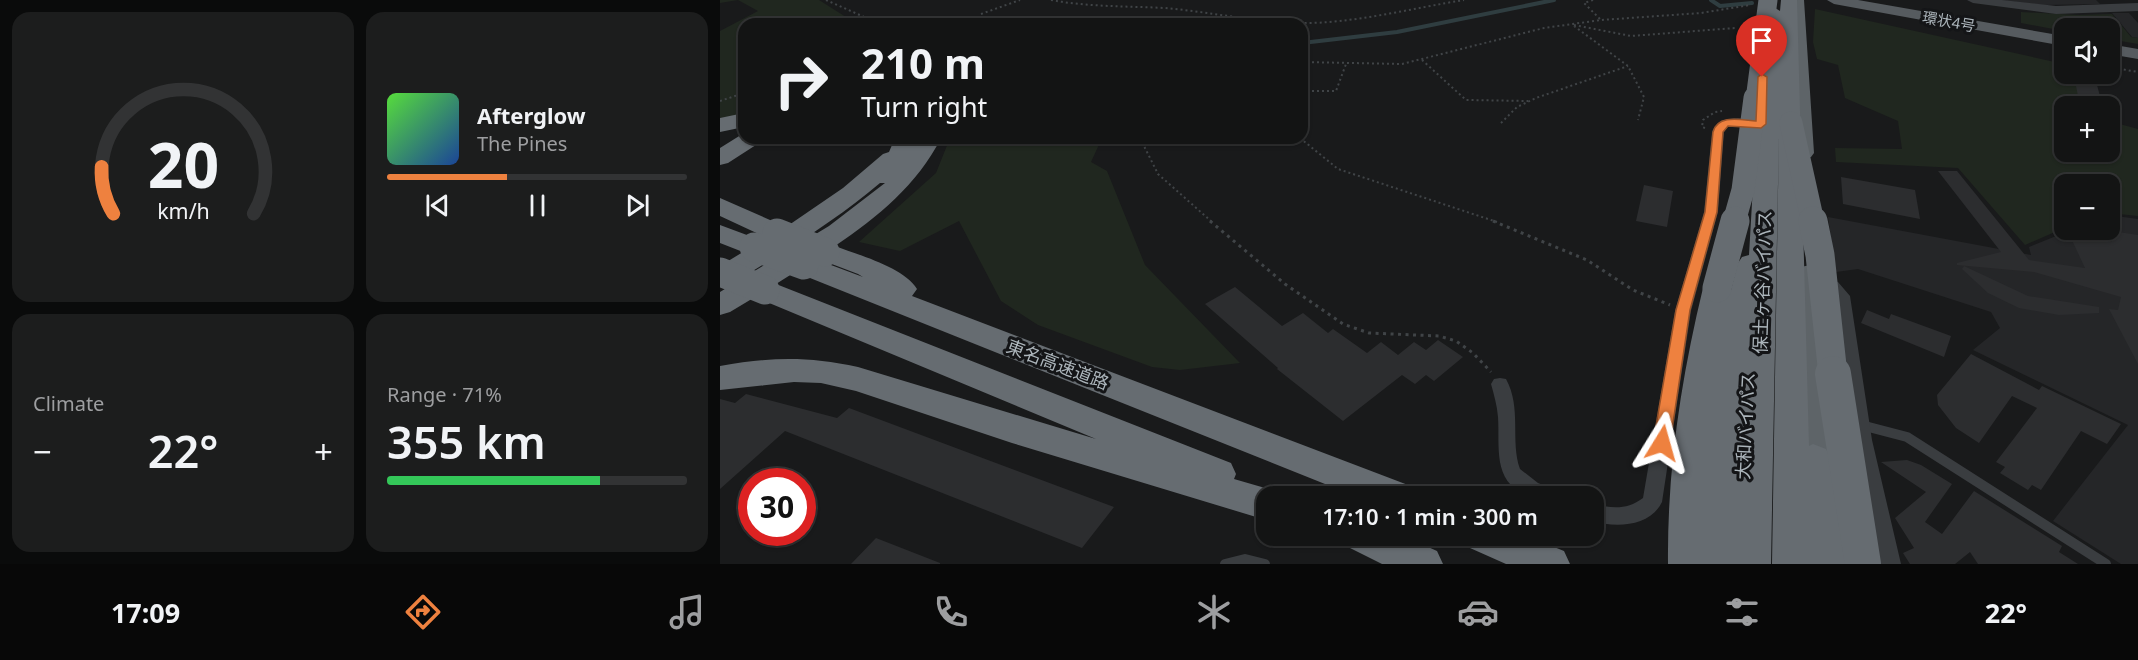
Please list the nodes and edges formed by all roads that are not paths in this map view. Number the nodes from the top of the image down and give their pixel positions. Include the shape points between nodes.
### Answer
1 (1796, 0) edge
2 (1834, 0) edge
3 (1865, 0) edge
4 (1972, 0) edge
5 (1772, 1) edge
6 (2110, 4) edge
7 (2138, 7) edge
8 (2054, 33) edge
9 (2054, 39) edge
10 (2120, 45) edge
11 (2138, 48) edge
12 (2120, 51) edge
13 (2138, 54) edge
14 (738, 121) edge
15 (1776, 124) junction
16 (720, 125) edge
17 (742, 144) edge
18 (902, 144) edge
19 (903, 144) edge
20 (927, 144) edge
21 (720, 159) edge
22 (720, 206) edge
23 (720, 233) edge
24 (1754, 255) junction
25 (814, 258) junction
26 (720, 272) edge
27 (720, 278) edge
28 (1811, 281) junction
29 (720, 286) edge
30 (720, 305) edge
31 (720, 378) edge
32 (1500, 384) road end
33 (1860, 424) junction
34 (1813, 459) junction
35 (1370, 486) edge
36 (1526, 486) edge
37 (1256, 489) edge
38 (1256, 501) edge
39 (1604, 516) edge
40 (1385, 546) edge
41 (1508, 546) edge
42 (1225, 564) edge
43 (1265, 564) edge
44 (1423, 564) edge
45 (1550, 564) edge
46 (1688, 564) edge
47 (1712, 564) edge
48 (1737, 564) edge
49 (1751, 564) edge
50 (1792, 564) edge
51 (1813, 564) edge
52 (1829, 564) edge
53 (1863, 564) edge
54 (1890, 564) edge
55 (2106, 564) edge

1 - 28 highway
2 - 9 main road, 環状4号
3 - 8 main road, 環状4号
4 - 6 street via 2040,9
5 - 15 highway, 保土ヶ谷バイパス
5 - 46 highway, bridge via 1743,190 1701,356 1687,483
5 - 49 highway, 保土ヶ谷バイパス
6 - 7 street
10 - 11 main road
12 - 13 main road
14 - 16 highway
15 - 24 highway, 大和バイパス
15 - 39 street via 1738,121 1720,126 1711,212 1683,310 1652,502 1626,517
15 - 50 highway, 保土ヶ谷バイパス, bridge
15 - 53 highway, bridge via 1820,255 1836,403
17 - 21 highway
18 - 27 highway via 854,193
19 - 29 highway via 889,168 863,194 816,229
20 - 30 highway via 906,176 866,211
22 - 25 highway, bridge via 777,233
23 - 25 highway, 東名高速道路, bridge via 754,247
24 - 47 highway via 1738,320
24 - 48 highway, 大和バイパス
25 - 35 highway, 東名高速道路 via 977,332
26 - 37 highway, bridge
28 - 33 street via 1833,286 1842,296
28 - 34 highway
31 - 38 highway via 794,370 858,379
32 - 36 street via 1507,415 1506,460 1512,475
33 - 54 street
33 - 55 lane via 1907,437
34 - 51 highway
34 - 52 highway
40 - 44 highway
41 - 45 highway
42 - 43 lane via 1251,558

